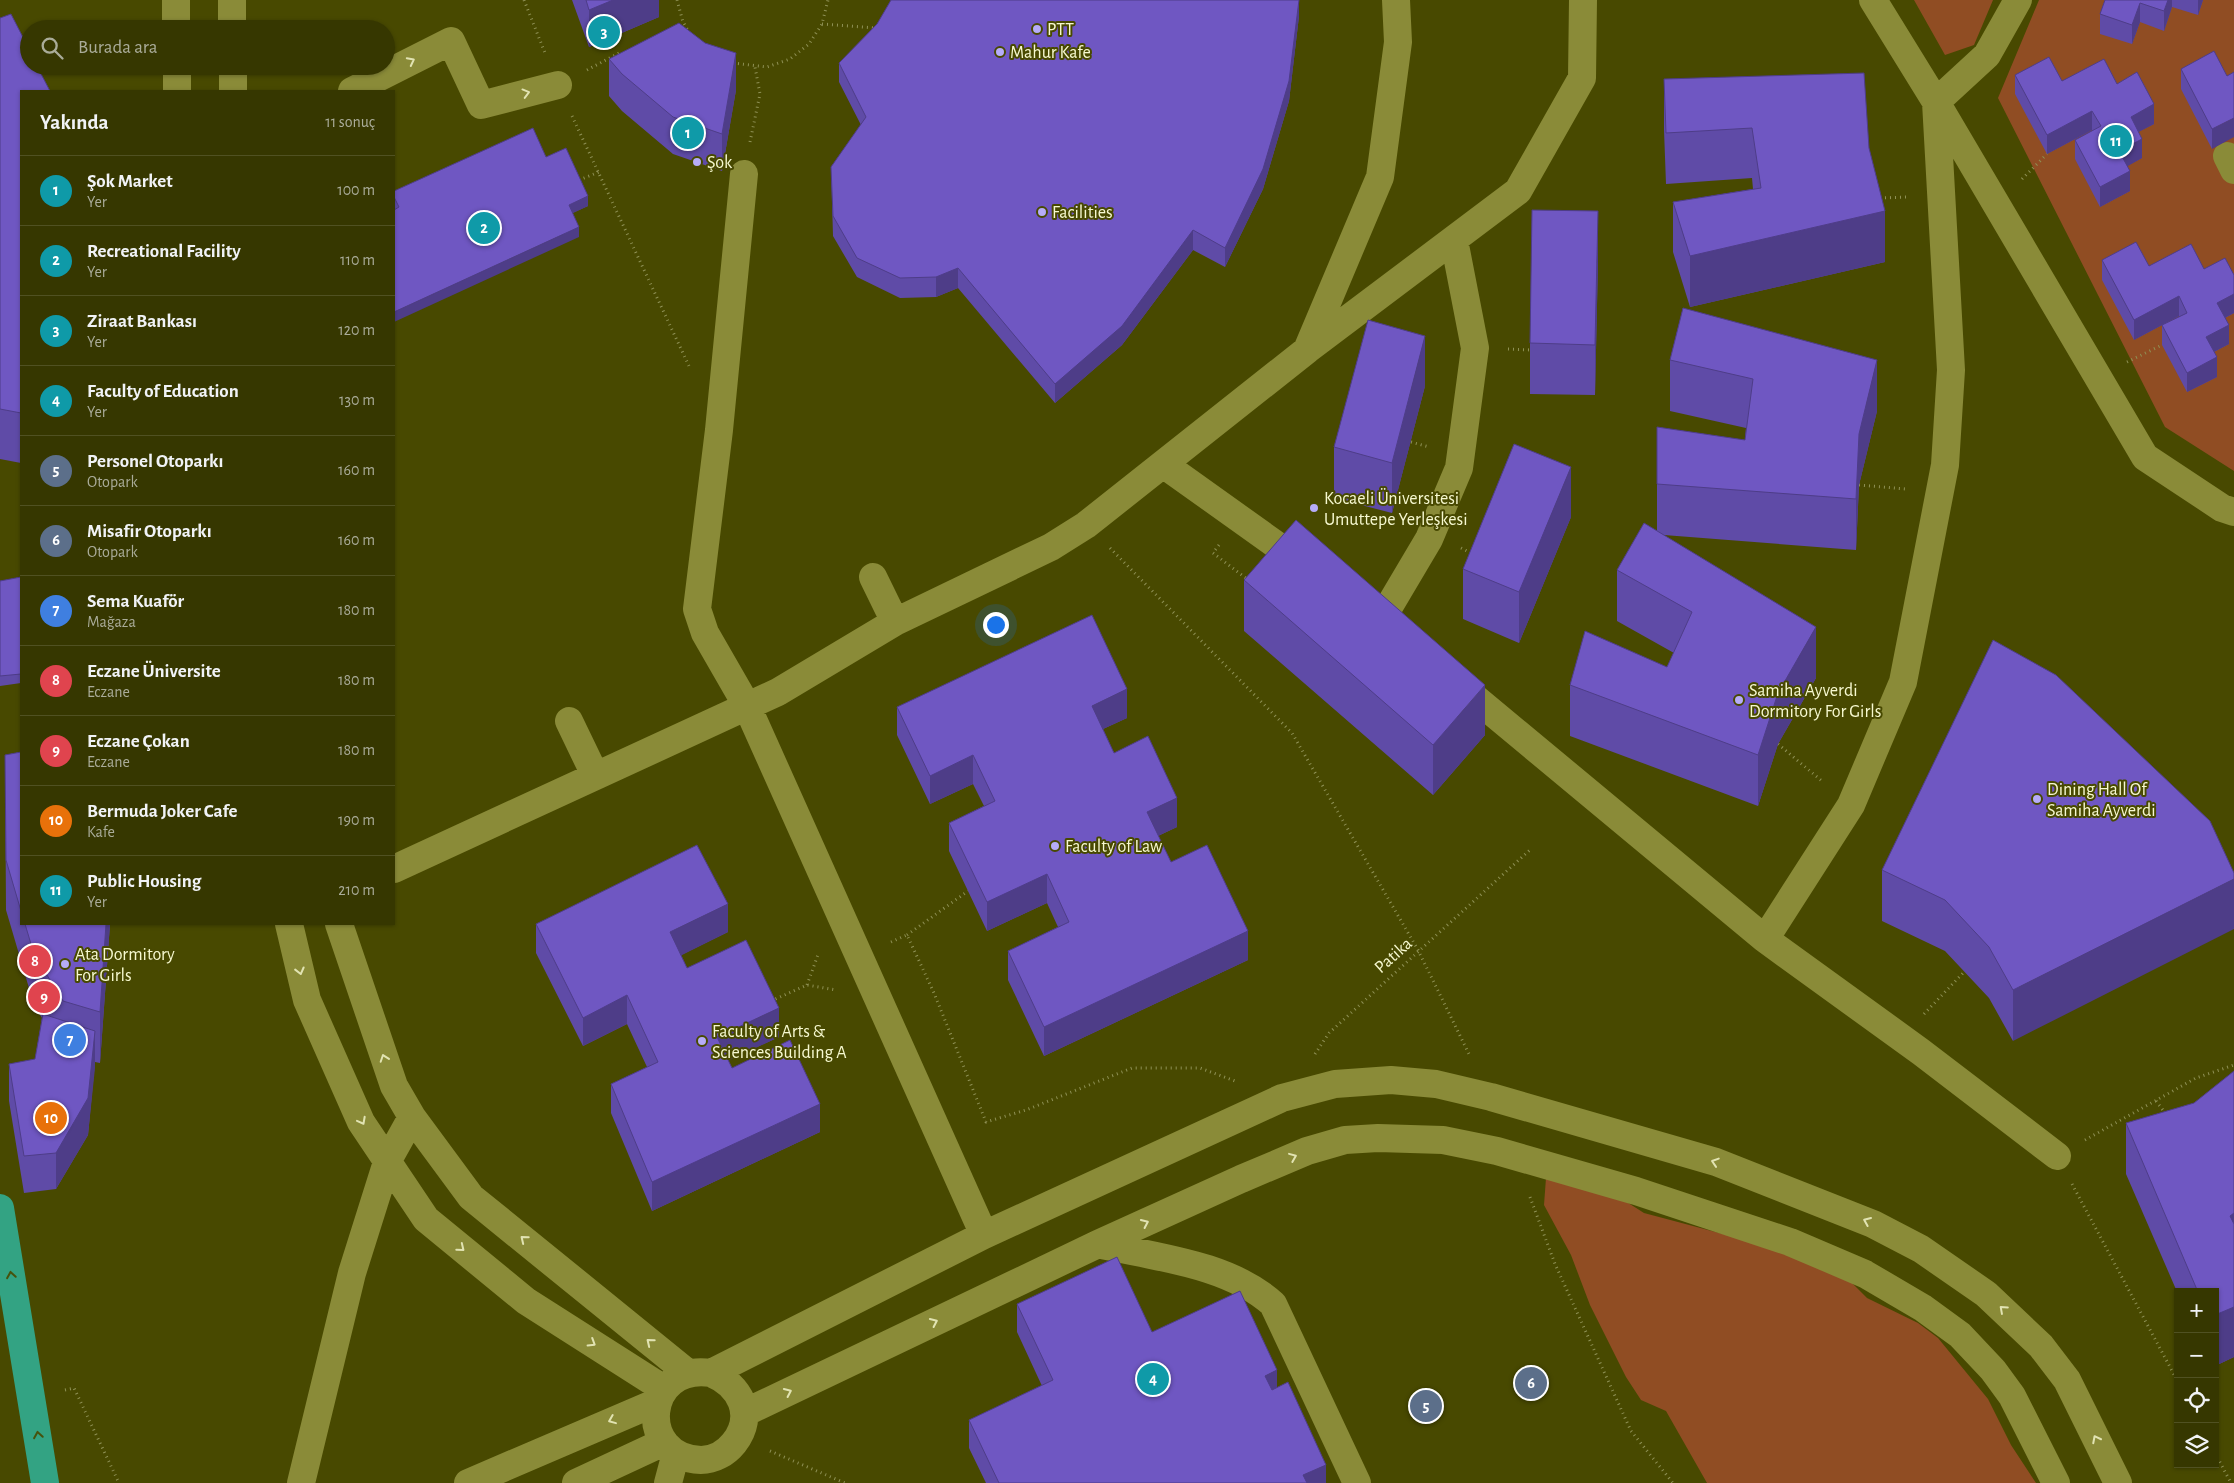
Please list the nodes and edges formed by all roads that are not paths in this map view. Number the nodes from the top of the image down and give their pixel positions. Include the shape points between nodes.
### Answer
1 (176, 0) edge
2 (232, 0) edge
3 (1396, 0) edge
4 (1583, 0) edge
5 (1873, 0) edge
6 (2018, 0) edge
7 (176, 20) edge
8 (232, 20) edge
9 (395, 69) edge
10 (177, 75) edge
11 (233, 75) edge
12 (384, 75) edge
13 (558, 85) road end
14 (177, 90) edge
15 (234, 90) edge
16 (354, 90) edge
17 (1936, 102) junction
18 (744, 174) road end
19 (1454, 240) junction
20 (1307, 350) junction
21 (1163, 464) junction
22 (2234, 512) edge
23 (872, 577) dead end
24 (1326, 580) edge
25 (1358, 603) edge
26 (1381, 620) junction
27 (895, 622) junction
28 (1404, 638) edge
29 (1441, 670) edge
30 (747, 706) junction
31 (569, 721) dead end
32 (595, 775) junction
33 (395, 869) edge
34 (289, 925) edge
35 (339, 925) edge
36 (1765, 939) junction
37 (412, 1117) junction
38 (2057, 1156) road end
39 (387, 1162) junction
40 (0, 1208) edge
41 (984, 1235) junction
42 (1098, 1244) junction
43 (700, 1373) junction
44 (660, 1395) junction
45 (741, 1425) junction
46 (670, 1448) junction
47 (704, 1471) edge
48 (46, 1483) edge
49 (301, 1483) edge
50 (468, 1483) edge
51 (576, 1483) edge
52 (668, 1483) edge
53 (1357, 1483) edge
54 (2056, 1483) edge
55 (2118, 1483) edge

1 - 7 street
2 - 8 street
3 - 20 street via 1398,42 1380,177
4 - 19 street via 1582,78 1518,191
5 - 17 street
6 - 17 street via 1987,55
9 -> 13 street via 451,41 481,105
10 - 14 street
11 - 15 street
16 -> 12 street
17 - 22 street via 2145,457 2222,508
17 - 36 street via 1951,370 1944,465 1903,682 1851,805
18 - 30 street via 719,430 697,609 704,633
19 - 20 street
19 - 26 street via 1475,348 1459,468 1429,539
20 - 21 street
21 - 24 street
21 - 27 street via 1086,525 1051,546
23 - 27 street
25 - 26 street
26 - 28 street
27 - 30 street via 778,692
29 - 36 street
30 - 32 street
30 - 41 street
31 - 32 street
32 - 33 street
34 -> 39 street via 307,1000 361,1122
37 -> 35 street via 394,1086
36 - 38 street
37 - 39 street
43 -> 37 street via 472,1197
39 -> 44 street via 426,1219 526,1301
39 - 49 street via 352,1272
48 -> 40 highway
41 - 43 street
55 -> 41 street via 2067,1380 2041,1346 1986,1294 1922,1249 1873,1224 1716,1162 1436,1084 1391,1080 1335,1084 1285,1097
45 -> 42 street
42 - 53 street via 1228,1276 1259,1291 1274,1304
42 -> 54 street via 1241,1178 1307,1151 1345,1140 1443,1140 1514,1156 1636,1191 1790,1242 1865,1274 1923,1308 1960,1335 1993,1370 2012,1396
43 - 44 street via 675,1378
43 - 45 street via 723,1378 734,1387 741,1399
44 - 46 street via 655,1423
44 -> 50 street
45 - 47 street via 730,1448
46 - 47 street via 691,1459
46 - 51 street
46 - 52 street

